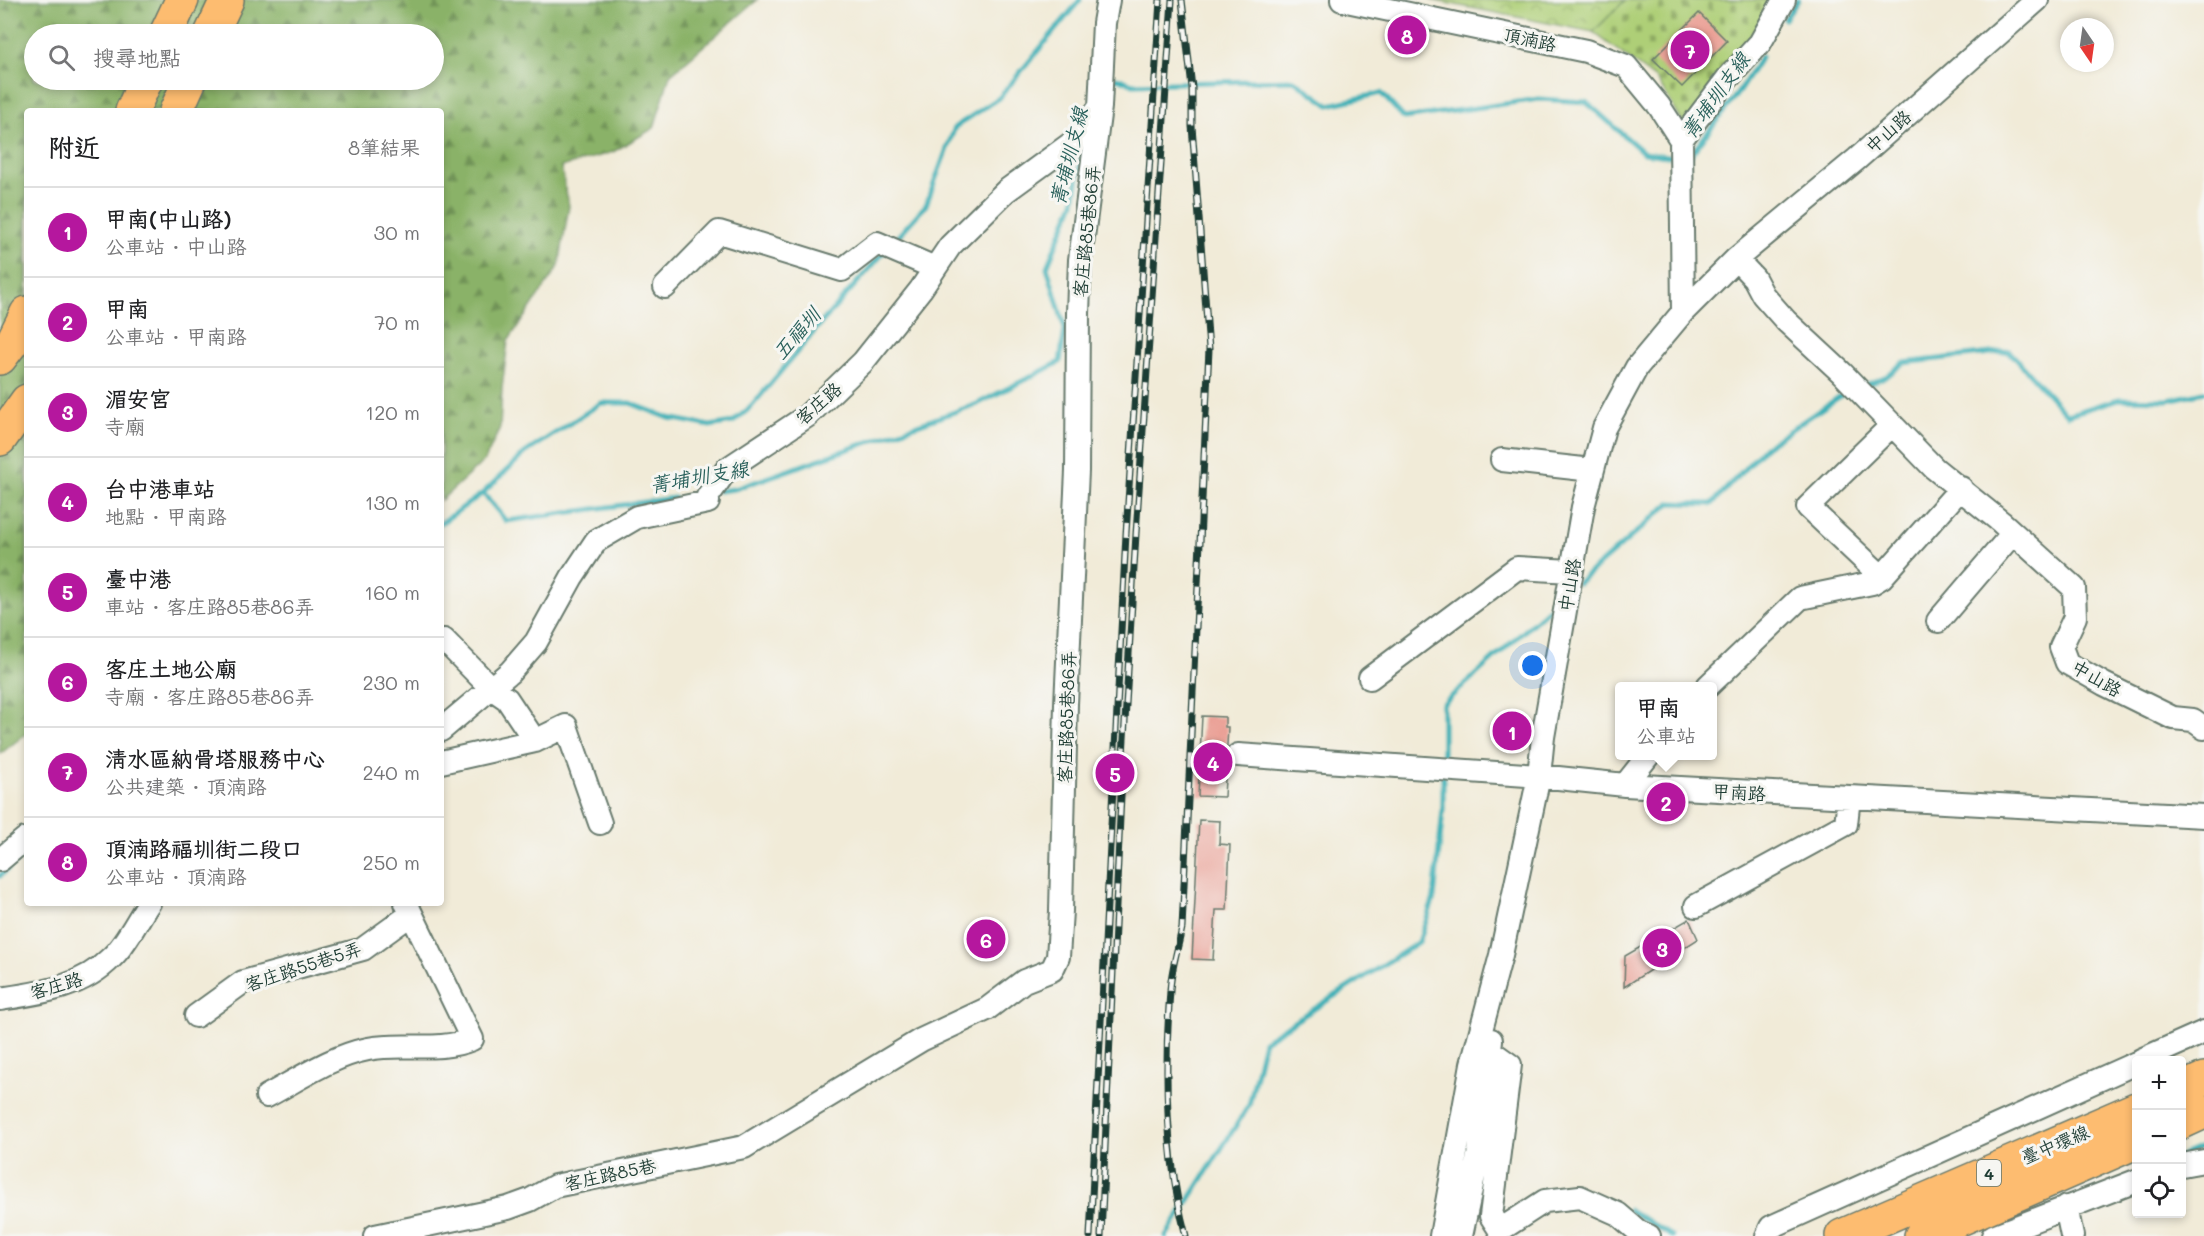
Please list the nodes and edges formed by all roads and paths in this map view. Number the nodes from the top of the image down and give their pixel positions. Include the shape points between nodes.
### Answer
1 (182, 0) edge
2 (227, 0) edge
3 (1108, 0) edge
4 (1342, 0) edge
5 (1784, 0) edge
6 (2037, 0) edge
7 (171, 24) edge
8 (216, 24) edge
9 (141, 90) edge
10 (185, 90) edge
11 (1100, 107) junction
12 (133, 108) edge
13 (177, 108) edge
14 (1681, 140) junction
15 (1736, 259) junction
16 (935, 268) junction
17 (665, 287) dead end
18 (1683, 312) junction
19 (24, 320) edge
20 (0, 358) edge
21 (24, 405) edge
22 (1891, 426) junction
23 (0, 438) edge
24 (1502, 460) dead end
25 (1592, 470) junction
26 (1961, 488) junction
27 (2013, 533) junction
28 (1571, 571) junction
29 (1882, 577) junction
30 (1938, 621) dead end
31 (444, 640) edge
32 (1370, 678) dead end
33 (1713, 682) edge
34 (491, 688) junction
35 (444, 727) edge
36 (2204, 728) edge
37 (535, 741) junction
38 (1238, 755) dead end
39 (1645, 760) edge
40 (444, 761) edge
41 (1539, 776) junction
42 (1625, 785) junction
43 (1849, 797) junction
44 (2204, 816) edge
45 (600, 823) dead end
46 (24, 840) edge
47 (0, 860) edge
48 (147, 906) edge
49 (1696, 906) dead end
50 (408, 909) edge
51 (1501, 955) junction
52 (0, 999) edge
53 (196, 1016) dead end
54 (2204, 1032) edge
55 (1489, 1050) junction
56 (2150, 1056) edge
57 (2132, 1065) edge
58 (2204, 1079) edge
59 (2186, 1087) edge
60 (267, 1096) dead end
61 (2134, 1110) edge
62 (2204, 1112) edge
63 (2186, 1120) edge
64 (2132, 1144) edge
65 (744, 1147) joint
66 (2204, 1161) edge
67 (2186, 1164) edge
68 (2132, 1182) edge
69 (2066, 1207) junction
70 (375, 1236) edge
71 (1441, 1236) edge
72 (1461, 1236) edge
73 (1649, 1236) edge
74 (1767, 1236) edge
75 (1842, 1236) edge
76 (1921, 1236) edge
77 (1993, 1236) edge
78 (2072, 1236) edge

1 - 7 highway
2 - 8 highway
3 - 11 street
4 - 14 street, 頂湳路 via 1586,51 1626,66
5 - 14 street via 1760,43 1726,79
6 - 15 street, 中山路 via 1857,159
9 - 12 highway
10 - 13 highway
11 - 16 street, 客庄路 via 1076,140 1006,191 950,246
11 - 65 street, 客庄路85巷86弄 via 1080,260 1077,471 1058,957 1052,970 1024,981 987,1009 921,1040
14 - 18 street
15 - 18 street, 中山路
15 - 22 street, 中山路 via 1786,321
16 - 17 street via 877,243 842,270 718,232
16 - 34 street, 客庄路 via 863,362 807,416 727,470 708,496 708,502 636,516 596,541 536,642
18 - 25 street, 中山路 via 1637,367 1604,428
19 - 20 highway
21 - 23 highway
22 - 26 street, 中山路
22 - 29 street via 1808,507
24 - 25 street
25 - 28 street, 中山路
26 - 27 street, 中山路
26 - 29 street
27 - 30 street
27 - 36 street, 中山路 via 2074,588 2075,617 2061,647 2067,663 2173,718 2193,720
28 - 32 street via 1517,568
28 - 41 street, 中山路
29 - 33 street via 1872,583 1800,598
31 - 34 street
34 - 35 street, 客庄路
34 - 37 street via 507,699
37 - 40 street
37 - 45 street via 566,726
38 - 41 street, 甲南路
39 - 42 street
41 - 42 street, 甲南路
41 - 51 street, 中山路
42 - 43 street, 甲南路
43 - 44 street, 甲南路
43 - 49 street via 1846,824
46 - 47 street
48 - 52 street, 客庄路 via 113,957 90,976 52,991
50 - 53 street, 客庄路55巷5弄 via 363,949 243,982
50 - 60 street via 472,1039 456,1046 368,1049 326,1064
51 - 55 street
51 - 71 street via 1472,1064
54 - 56 street
55 - 72 street via 1479,1152
55 - 73 street via 1510,1065 1491,1216 1500,1230 1545,1201 1580,1197 1618,1214
57 - 74 street via 1771,1227
58 - 59 highway
61 - 75 highway, 臺中環線 / 4
62 - 63 highway
64 - 76 highway, 臺中環線 / 4
65 - 70 street, 客庄路85巷 via 555,1186 508,1208
66 - 67 street
68 - 69 street
69 - 77 street
69 - 78 street

